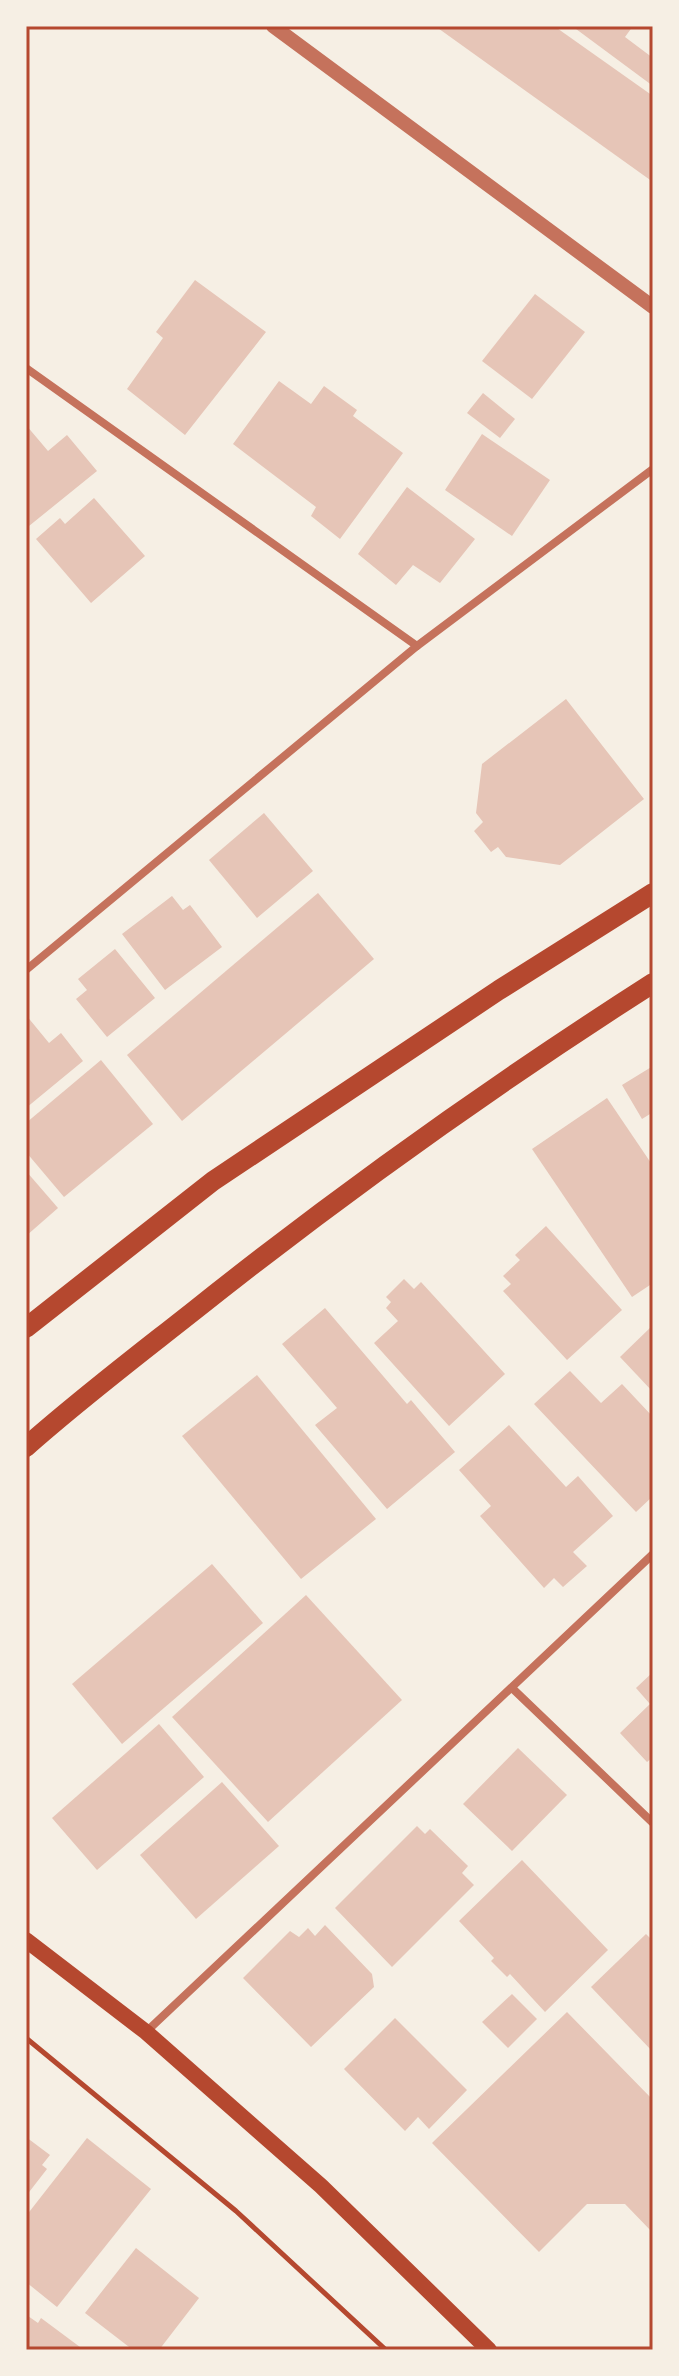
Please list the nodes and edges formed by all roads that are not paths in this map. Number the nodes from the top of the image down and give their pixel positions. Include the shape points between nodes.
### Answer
1 (273, 26) edge
2 (653, 307) edge
3 (26, 368) edge
4 (653, 469) edge
5 (417, 646) junction
6 (653, 893) edge
7 (26, 970) edge
8 (653, 983) edge
9 (26, 1328) edge
10 (26, 1447) edge
11 (653, 1554) edge
12 (512, 1688) junction
13 (653, 1823) edge
14 (26, 1940) edge
15 (146, 2032) junction
16 (489, 2350) edge

1 - 2 street
3 - 5 street
4 - 5 street
5 - 7 street
6 - 9 main road via 213,1181
8 - 10 main road via 542,1054 282,1241
11 - 12 street
12 - 13 street
12 - 15 street
14 - 15 main road
15 - 16 main road via 321,2186

